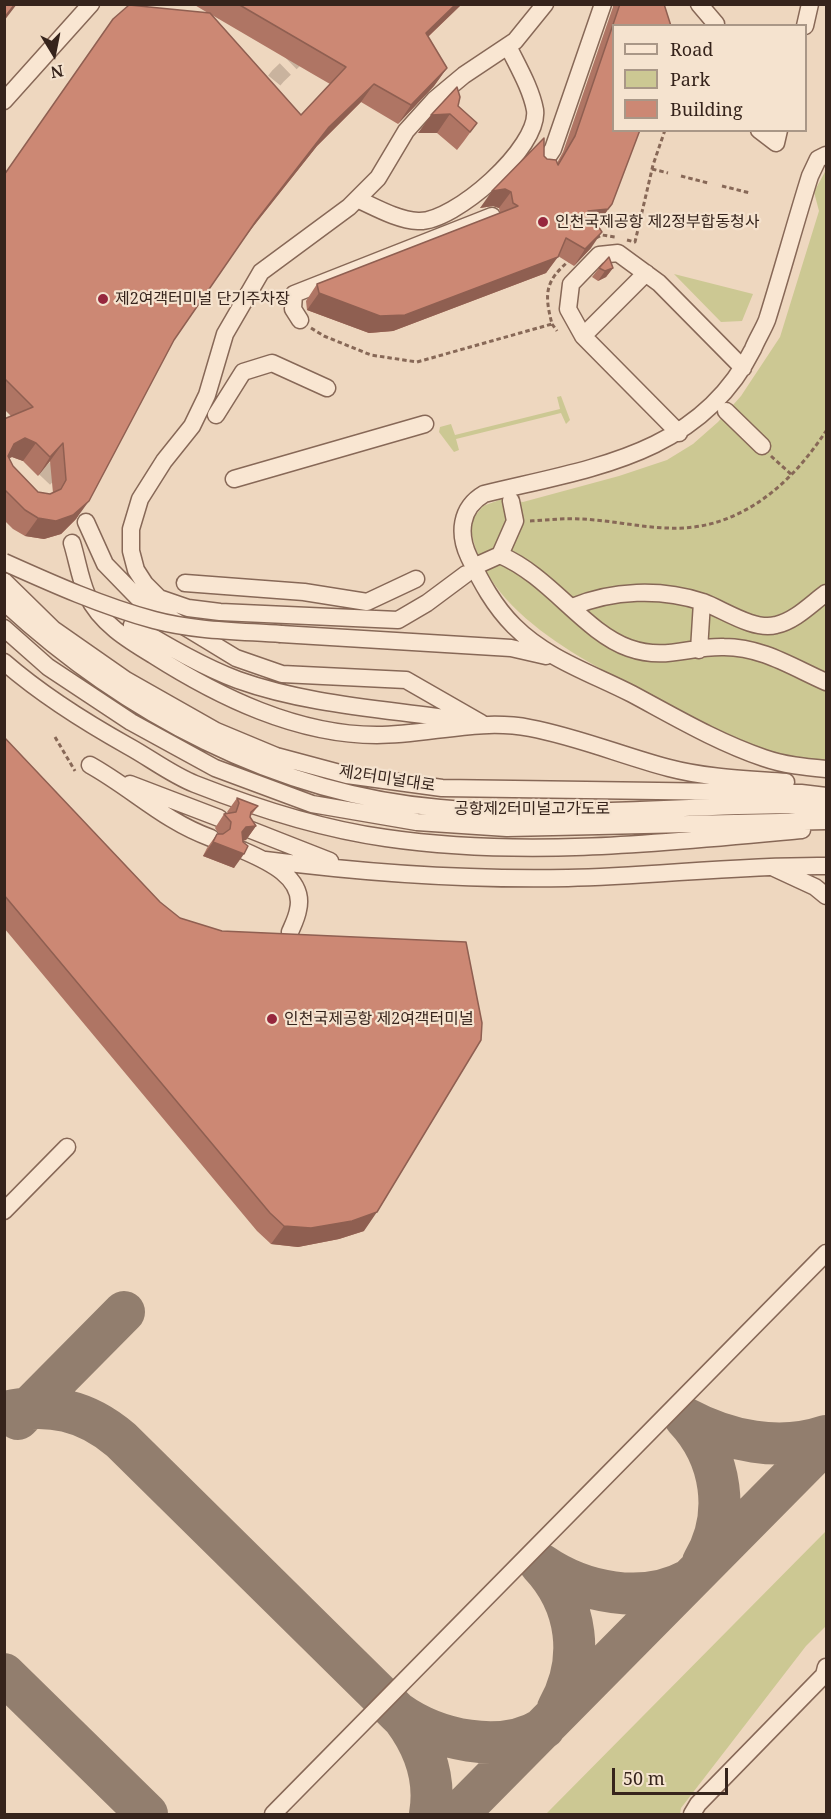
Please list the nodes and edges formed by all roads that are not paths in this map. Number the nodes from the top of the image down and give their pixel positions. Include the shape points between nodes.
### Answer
1 (91, 4) edge
2 (545, 4) edge
3 (603, 4) edge
4 (699, 4) edge
5 (810, 4) edge
6 (716, 24) dead end
7 (805, 24) edge
8 (508, 46) junction
9 (4, 101) edge
10 (762, 132) edge
11 (779, 132) edge
12 (826, 154) edge
13 (541, 167) edge
14 (357, 199) junction
15 (492, 216) edge
16 (646, 273) junction
17 (300, 320) road end
18 (583, 336) junction
19 (743, 368) junction
20 (327, 388) dead end
21 (726, 411) dead end
22 (216, 415) dead end
23 (425, 424) dead end
24 (679, 433) junction
25 (762, 446) road end
26 (234, 479) dead end
27 (511, 501) dead end
28 (86, 522) dead end
29 (72, 543) dead end
30 (500, 555) junction
31 (4, 562) edge
32 (416, 579) dead end
33 (4, 581) edge
34 (185, 583) dead end
35 (826, 593) edge
36 (4, 602) edge
37 (702, 602) junction
38 (572, 607) junction
39 (132, 625) dead end
40 (764, 626) junction
41 (4, 628) edge
42 (699, 650) junction
43 (763, 652) junction
44 (558, 660) junction
45 (4, 663) edge
46 (826, 682) edge
47 (481, 723) junction
48 (90, 765) dead end
49 (826, 769) edge
50 (116, 780) junction
51 (826, 785) edge
52 (826, 796) edge
53 (826, 808) edge
54 (219, 818) dead end
55 (826, 821) edge
56 (251, 830) edge
57 (826, 831) edge
58 (211, 838) dead end
59 (242, 850) edge
60 (265, 860) junction
61 (768, 866) junction
62 (826, 866) edge
63 (371, 873) junction
64 (826, 896) edge
65 (290, 932) edge
66 (67, 1147) dead end
67 (4, 1210) edge
68 (826, 1253) edge
69 (826, 1667) edge
70 (273, 1815) edge
71 (692, 1815) edge

1 - 9 street
2 - 8 street
3 - 13 street via 553,149
4 - 6 street
5 - 7 street
8 - 14 street via 434,100 406,131 378,178
8 - 14 street via 535,110 533,128 516,153 478,192 456,210 419,221
10 - 11 street via 776,143
12 - 19 street via 818,159 810,176 766,321
14 - 30 street via 261,272 242,302 225,334 207,394 192,426 140,499 131,529 136,570 159,598 188,608 398,620
15 - 17 street via 294,294 293,309
16 - 18 street
16 - 18 street via 618,253 599,255 571,284 568,309
16 - 19 street
18 - 24 street
19 - 24 street via 710,409
20 - 22 street via 272,363 243,372
21 - 25 street
23 - 26 street
24 - 44 street via 616,461 484,494 465,514 464,547 494,602 514,626
27 - 30 street via 515,521
28 - 47 street via 105,564 139,599 236,658 282,674 406,680
29 - 47 street via 87,596 118,633 184,675 240,702 340,733 378,735
30 - 38 street via 534,574
31 - 44 street, bridge via 82,596 155,620 202,628 511,648
32 - 34 street via 367,602 304,592
33 - 52 street, 제2터미널대로 via 53,629 126,680 216,731 276,756 347,774 442,788 790,792
35 - 40 street via 790,620
36 - 53 street, 공항제2터미널고가도로 via 42,637 103,683 211,745 270,771 343,791 439,808
37 - 38 street via 678,596 625,593 590,599
37 - 40 street
37 - 42 street
38 - 42 street via 626,647 652,655
39 - 47 street via 237,680 287,694
40 - 43 street
41 - 55 street via 48,667 131,722 215,768 312,804 417,822 507,828
42 - 43 street via 722,646
43 - 46 street
44 - 49 street via 678,721 763,758
45 - 57 street via 76,717 193,783 301,820 383,838 438,845 652,844
47 - 51 street via 529,727 669,768 711,776
48 - 50 street
50 - 54 street
50 - 58 street via 180,826
56 - 63 street via 319,858
59 - 60 street
60 - 63 street
60 - 65 street via 287,875 297,893 299,908
61 - 62 street
61 - 63 street via 567,878
61 - 64 street
66 - 67 street
68 - 70 street
69 - 71 street via 824,1675 698,1804

